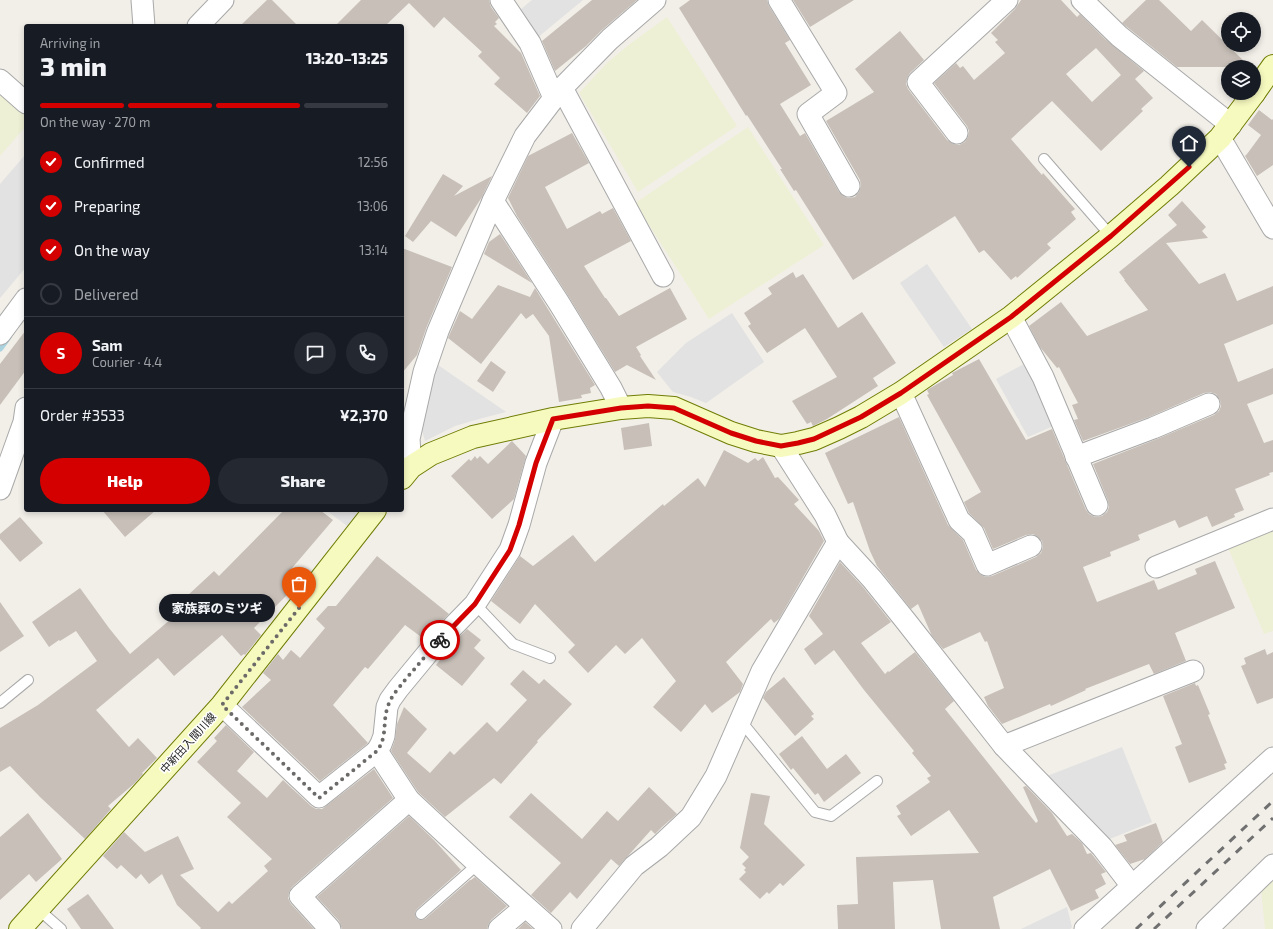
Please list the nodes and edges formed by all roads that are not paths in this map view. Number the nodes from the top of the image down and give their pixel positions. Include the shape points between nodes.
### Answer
1 (142, 0) edge
2 (223, 0) edge
3 (501, 0) edge
4 (655, 0) edge
5 (778, 0) edge
6 (1007, 0) edge
7 (1082, 0) edge
8 (144, 24) edge
9 (200, 24) edge
10 (1273, 66) edge
11 (0, 80) edge
12 (1261, 83) edge
13 (558, 93) junction
14 (1249, 100) edge
15 (24, 101) edge
16 (1226, 132) junction
17 (957, 133) dead end
18 (1044, 159) dead end
19 (849, 186) dead end
20 (493, 201) junction
21 (1273, 228) edge
22 (1111, 236) junction
23 (663, 276) dead end
24 (24, 302) edge
25 (1011, 317) junction
26 (0, 334) edge
27 (901, 393) junction
28 (1209, 404) dead end
29 (621, 408) junction
30 (553, 419) junction
31 (24, 422) edge
32 (781, 446) junction
33 (1076, 457) junction
34 (405, 469) edge
35 (0, 489) edge
36 (1097, 505) dead end
37 (373, 512) edge
38 (1273, 519) edge
39 (838, 542) junction
40 (1031, 546) dead end
41 (1156, 567) dead end
42 (475, 604) junction
43 (550, 658) dead end
44 (1193, 671) dead end
45 (28, 680) dead end
46 (0, 703) edge
47 (222, 705) junction
48 (740, 720) junction
49 (1004, 746) junction
50 (377, 751) junction
51 (1273, 758) edge
52 (877, 781) dead end
53 (410, 800) junction
54 (478, 864) junction
55 (1273, 865) edge
56 (1132, 886) junction
57 (525, 907) junction
58 (38, 909) junction
59 (421, 914) dead end
60 (20, 929) edge
61 (61, 929) edge
62 (330, 929) edge
63 (499, 929) edge
64 (551, 929) edge
65 (582, 929) edge
66 (1085, 929) edge
67 (1207, 929) edge

1 - 8 street
2 - 9 street
3 - 13 street via 530,43
4 - 13 street via 610,39
5 - 19 street via 836,93 808,114
6 - 17 street via 918,82
7 - 16 street
10 - 12 main road
11 - 15 street
13 - 20 street via 525,136
13 - 23 street
14 - 16 main road
16 - 21 street
16 - 22 main road
18 - 22 lane
20 - 29 street via 567,316
20 - 34 street via 438,331 424,372
22 - 25 main road
24 - 26 street
25 - 27 main road
25 - 33 street via 1044,377
27 - 32 main road via 861,417 814,439
27 - 40 street via 959,520 973,533 987,565
28 - 33 street
29 - 30 main road
29 - 32 main road via 674,408 731,433
30 - 34 main road via 473,437 431,454
30 - 42 street via 536,463 510,550
31 - 35 street
32 - 39 street via 825,515
33 - 36 street
37 - 47 main road, 中新田入間川線
38 - 41 street
39 - 48 street via 762,671
39 - 49 street via 872,579
42 - 43 lane via 513,644
42 - 50 street via 431,649 390,700 384,736
44 - 49 street
45 - 46 lane
47 - 50 street via 319,798
47 - 58 main road, 中新田入間川線
48 - 52 lane via 815,812 831,816
48 - 65 street via 716,776 691,817 634,866
49 - 56 street via 1102,846
50 - 53 street
51 - 56 street
53 - 54 street
53 - 62 street via 300,896
54 - 57 street
54 - 59 lane
55 - 67 street
56 - 66 street
57 - 63 street
57 - 64 street
58 - 60 main road, 中新田入間川線
58 - 61 lane

